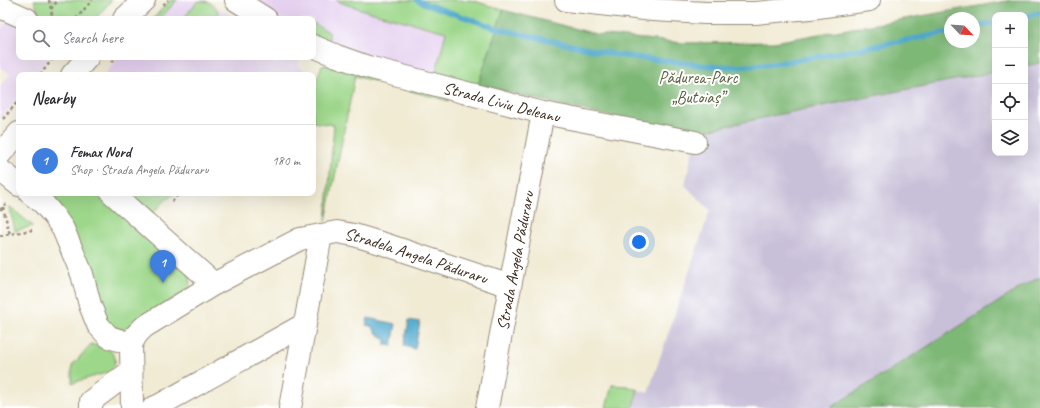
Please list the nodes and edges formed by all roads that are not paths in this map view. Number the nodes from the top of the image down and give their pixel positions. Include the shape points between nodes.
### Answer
1 (24, 0) edge
2 (133, 0) edge
3 (144, 0) edge
4 (236, 0) edge
5 (566, 0) edge
6 (869, 0) edge
7 (0, 7) edge
8 (20, 16) edge
9 (29, 16) edge
10 (121, 16) edge
11 (127, 16) edge
12 (261, 16) edge
13 (316, 47) edge
14 (543, 113) junction
15 (16, 136) edge
16 (695, 142) dead end
17 (0, 154) edge
18 (0, 170) edge
19 (16, 183) edge
20 (34, 196) edge
21 (115, 196) edge
22 (321, 235) junction
23 (214, 284) junction
24 (510, 286) junction
25 (305, 324) junction
26 (131, 344) junction
27 (132, 371) junction
28 (90, 408) edge
29 (132, 408) edge
30 (153, 408) edge
31 (290, 408) edge
32 (487, 408) edge

1 - 9 main road
2 - 10 main road
3 - 11 main road
4 - 12 main road
5 - 6 main road via 705,13 755,13
7 - 8 main road
13 - 14 main road, Strada Liviu Deleanu via 368,67
14 - 16 main road, Strada Liviu Deleanu
14 - 24 main road, Strada Angela Păduraru
15 - 17 main road
18 - 19 main road
20 - 26 main road via 43,203 63,229 82,274 98,325 109,337
21 - 23 main road
22 - 23 main road, Stradela Angela Păduraru via 300,239
22 - 24 main road, Stradela Angela Păduraru via 337,232 354,235
22 - 25 main road, Stradela Angela Păduraru
23 - 26 main road via 144,327
24 - 32 main road, Strada Angela Păduraru
25 - 30 main road
25 - 31 main road, Stradela Angela Păduraru
26 - 27 main road
27 - 28 main road via 91,401
27 - 29 main road

